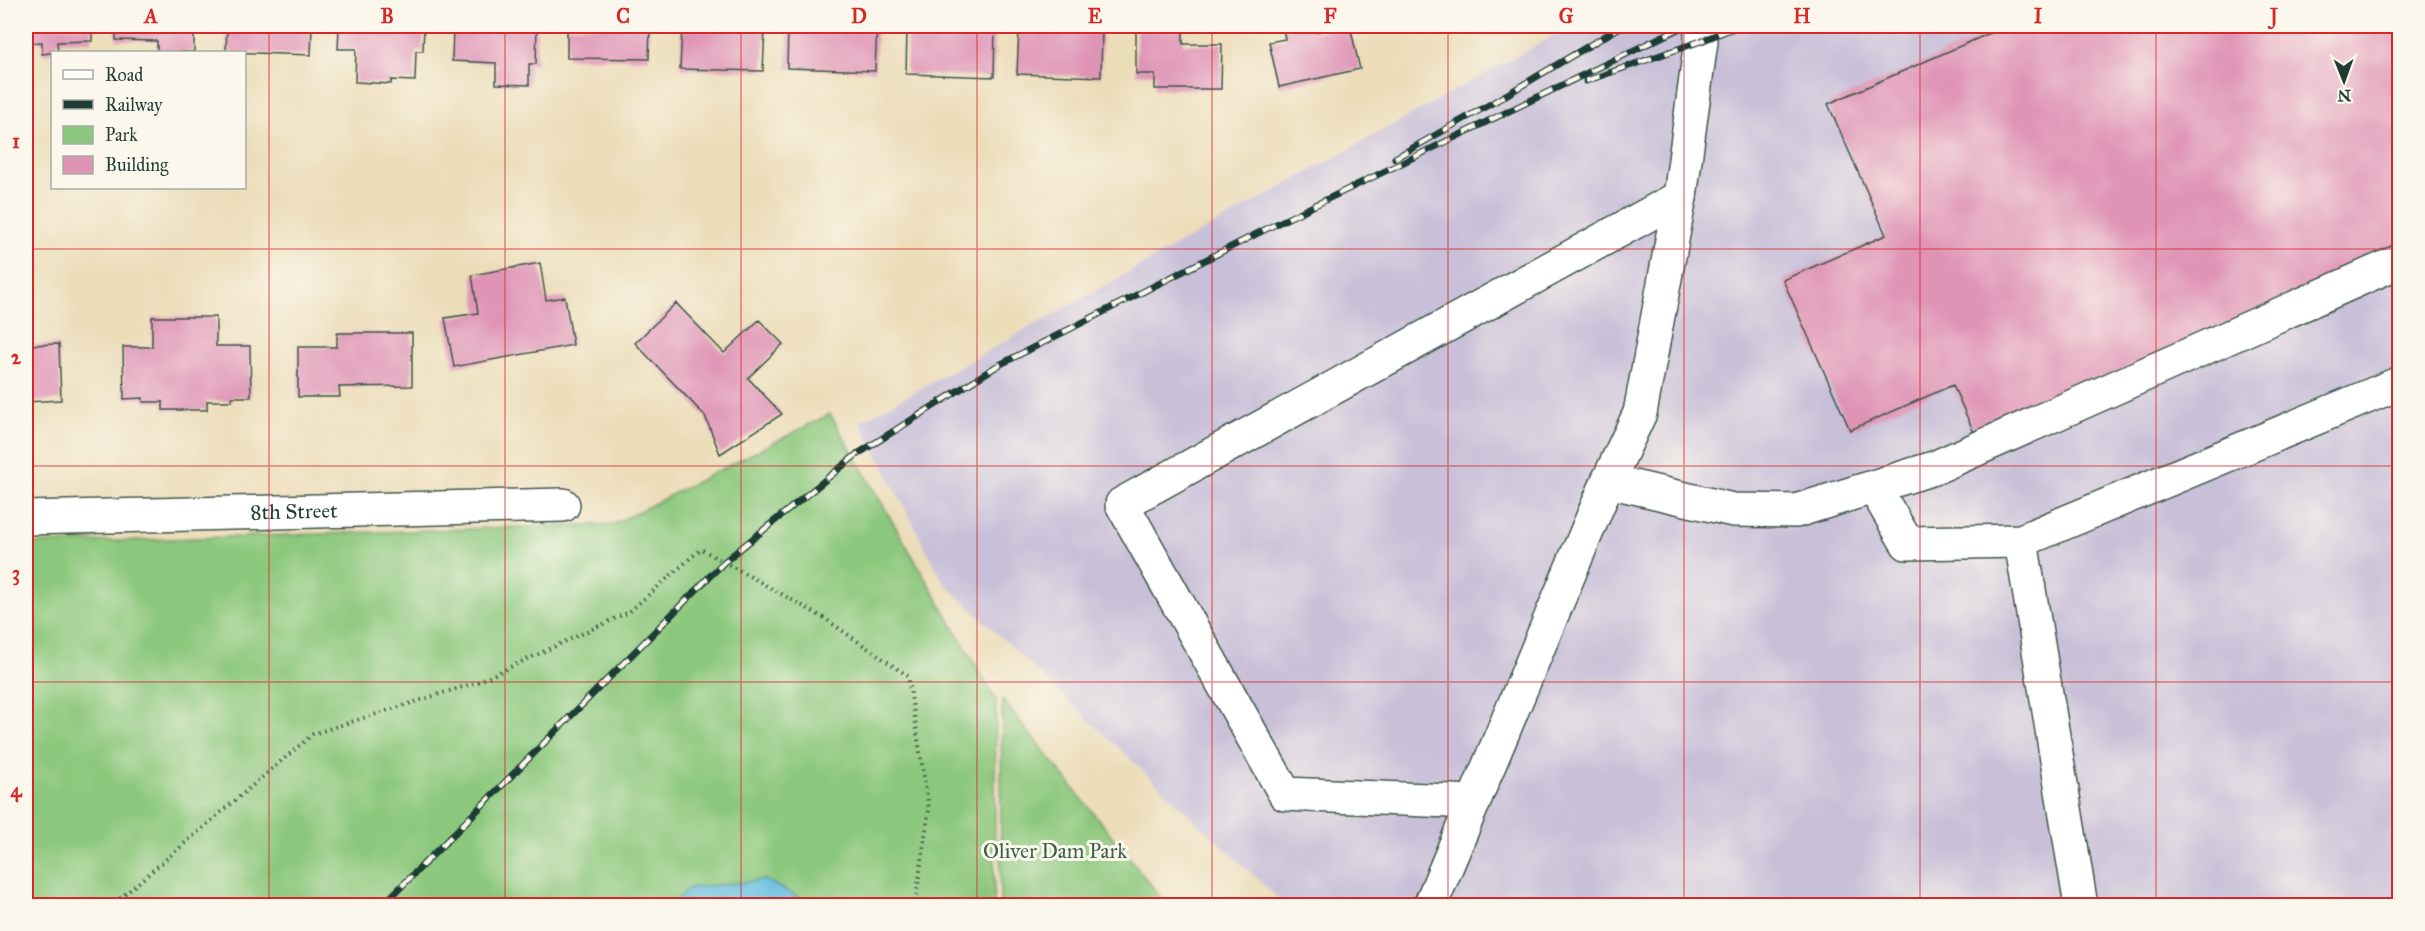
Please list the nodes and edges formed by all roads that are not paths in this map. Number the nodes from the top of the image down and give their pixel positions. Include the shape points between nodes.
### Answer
1 (1701, 26) edge
2 (1680, 197) junction
3 (2400, 261) edge
4 (2400, 383) edge
5 (1608, 481) junction
6 (1874, 487) junction
7 (563, 505) dead end
8 (26, 518) edge
9 (2021, 542) junction
10 (1474, 802) junction
11 (1430, 906) edge
12 (2080, 906) edge

1 - 2 street
2 - 5 street via 1640,413
2 - 10 street via 1122,504 1285,794
3 - 6 street via 1934,468
4 - 9 street
5 - 6 street via 1732,510 1796,511
5 - 10 street
6 - 9 street via 1907,543
7 - 8 street, 8th Street
9 - 12 street
10 - 11 street

